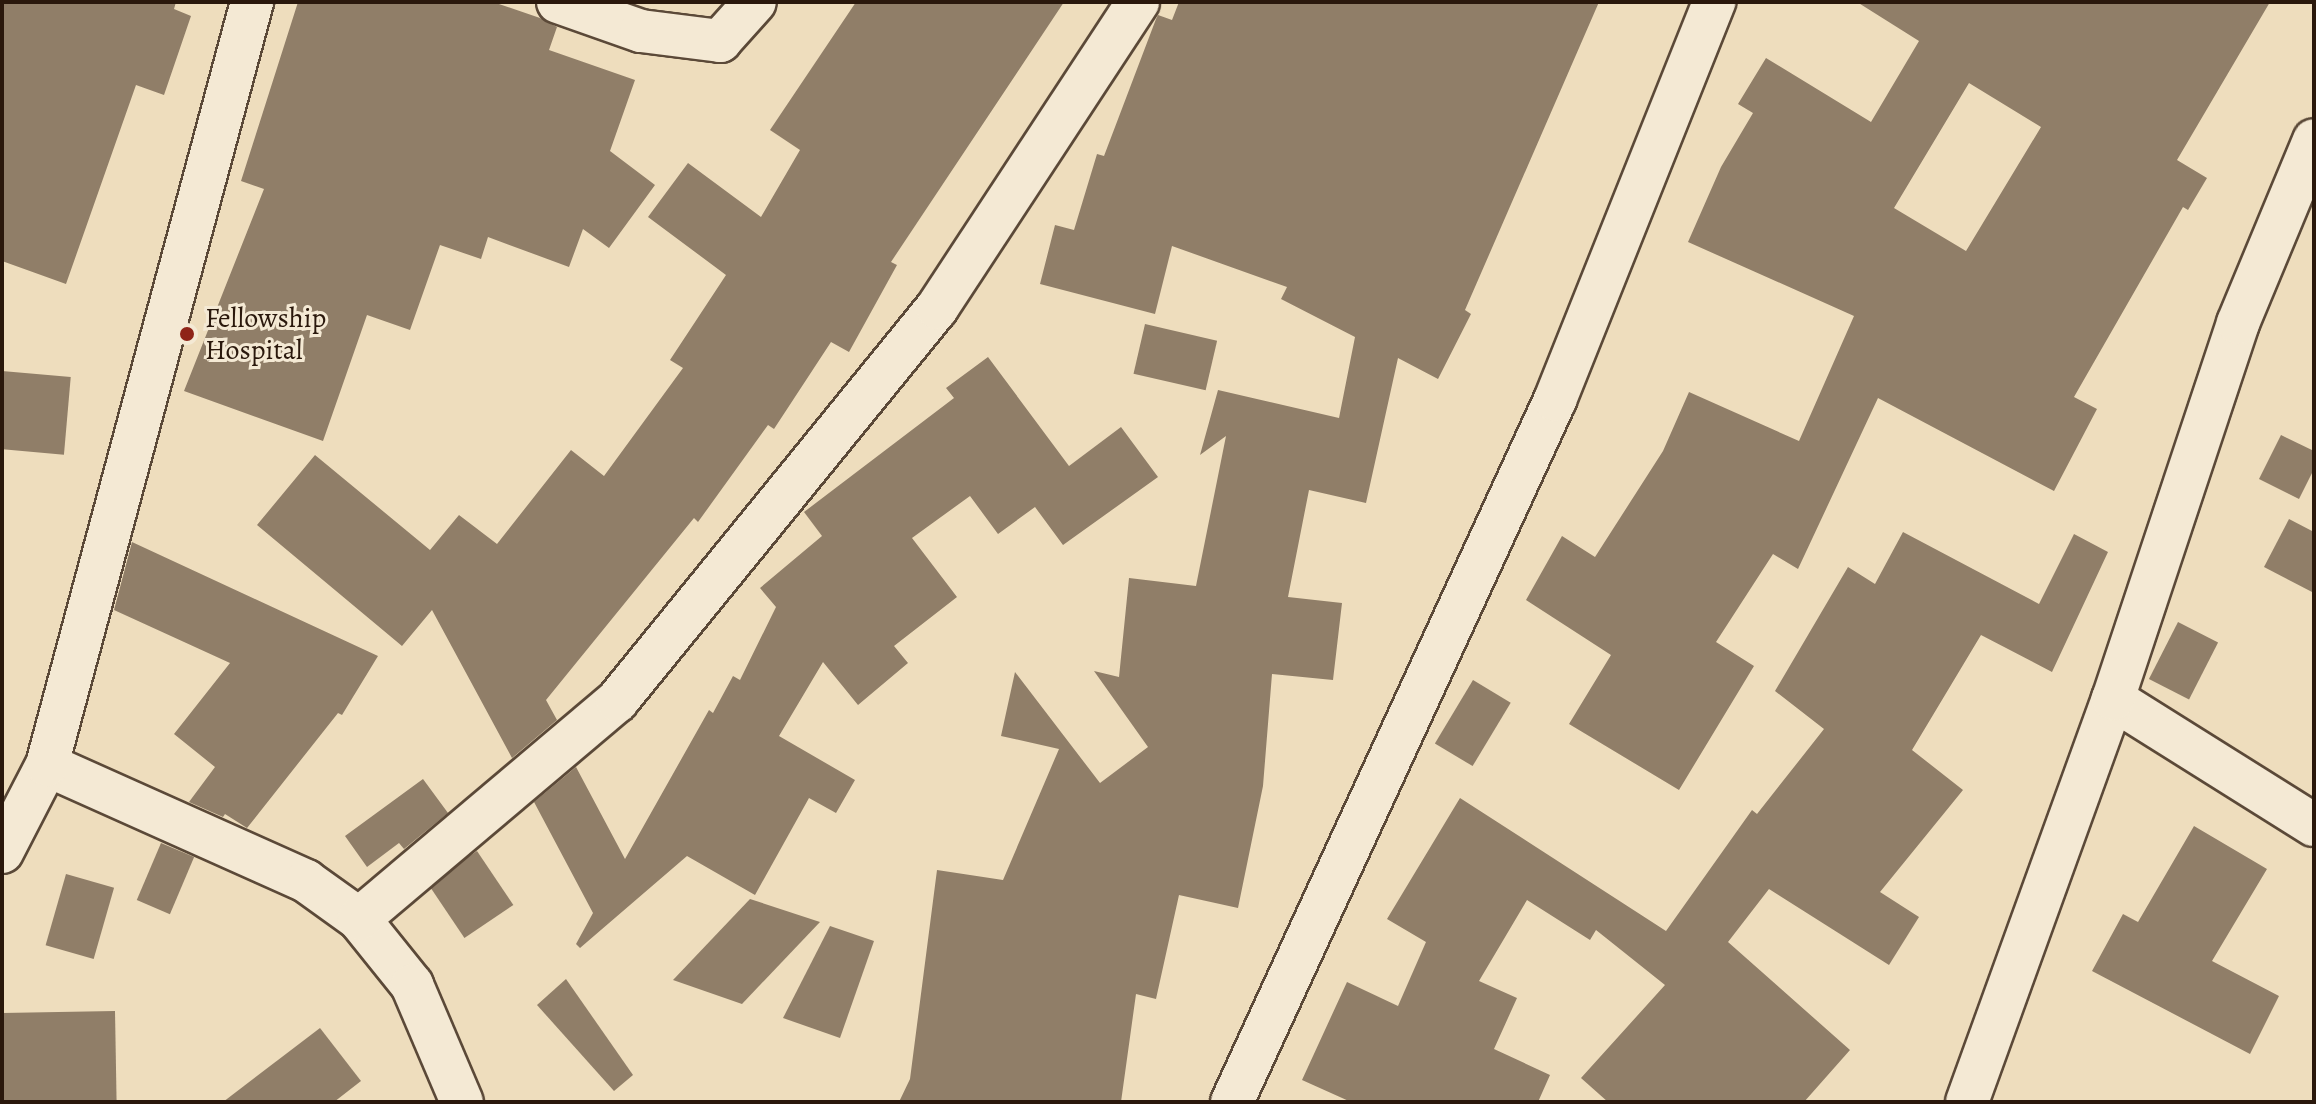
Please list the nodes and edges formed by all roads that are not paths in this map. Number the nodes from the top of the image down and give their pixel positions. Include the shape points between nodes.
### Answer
1 (252, 2) edge
2 (558, 2) edge
3 (755, 2) edge
4 (1138, 2) edge
5 (1714, 2) edge
6 (2314, 140) edge
7 (2113, 699) junction
8 (47, 765) junction
9 (2314, 825) edge
10 (2, 852) edge
11 (359, 919) junction
12 (462, 1102) edge
13 (1232, 1102) edge
14 (1967, 1102) edge

1 - 8 street
2 - 3 street via 641,31 720,41
4 - 11 street via 937,308 617,701
5 - 13 street via 1555,400
6 - 7 street via 2238,323
7 - 9 street via 2238,772
7 - 14 street
8 - 10 street
8 - 11 street via 306,881
11 - 12 street via 412,985

